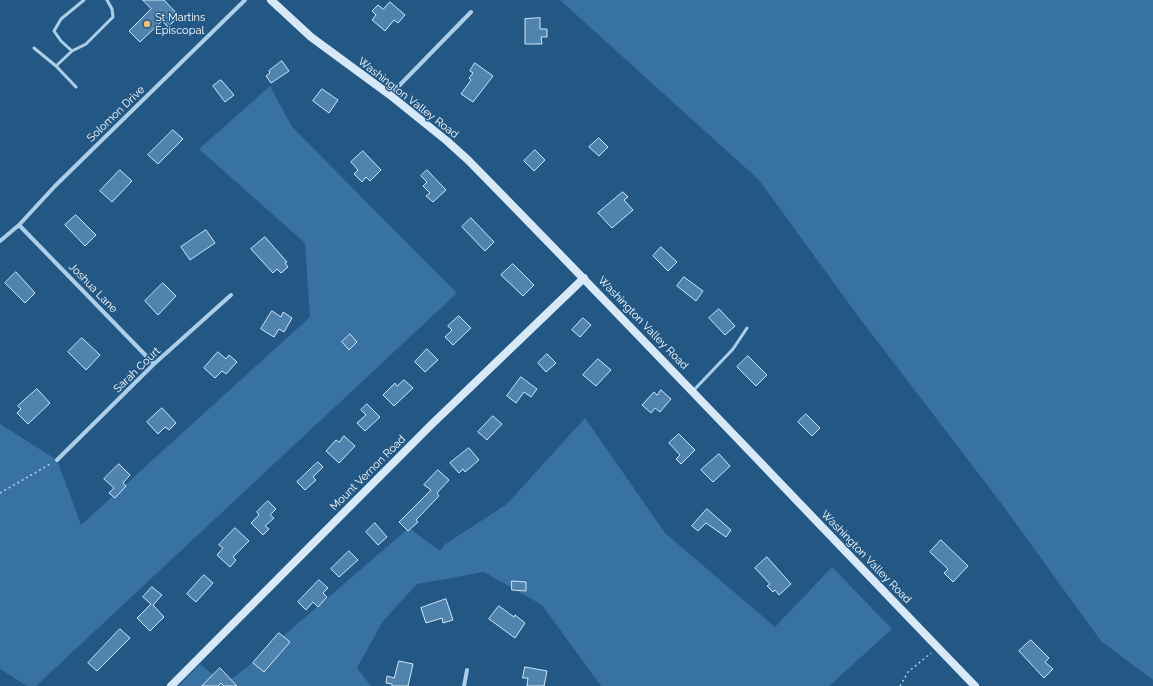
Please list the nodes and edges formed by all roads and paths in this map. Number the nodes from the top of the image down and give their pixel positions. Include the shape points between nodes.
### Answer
1 (84, 0) edge
2 (108, 0) edge
3 (245, 0) edge
4 (271, 0) edge
5 (471, 12) dead end
6 (34, 48) dead end
7 (72, 51) junction
8 (56, 66) junction
9 (76, 87) dead end
10 (390, 95) junction
11 (19, 225) junction
12 (0, 241) edge
13 (584, 278) junction
14 (231, 295) dead end
15 (747, 328) dead end
16 (154, 364) junction
17 (693, 391) junction
18 (57, 460) joint
19 (0, 493) edge
20 (938, 647) junction
21 (467, 670) dead end
22 (171, 686) edge
23 (464, 686) edge
24 (900, 686) edge
25 (975, 686) edge

1 - 7 lane via 61,19 54,31 60,41
2 - 7 lane via 113,17 86,44
3 - 11 street, Solomon Drive
4 - 10 street, Washington Valley Road via 311,37
5 - 10 street
6 - 8 lane
7 - 8 lane
8 - 9 lane
10 - 13 street, Washington Valley Road via 468,160
11 - 12 street, Solomon Drive
11 - 16 street, Joshua Lane
13 - 17 street, Washington Valley Road
13 - 22 street, Mount Vernon Road via 431,425
14 - 16 street, Sarah Court
15 - 17 lane via 733,349
16 - 18 street, Sarah Court
17 - 20 street, Washington Valley Road via 782,487
18 - 19 path
20 - 24 path via 908,672
20 - 25 street, Washington Valley Road
21 - 23 street

